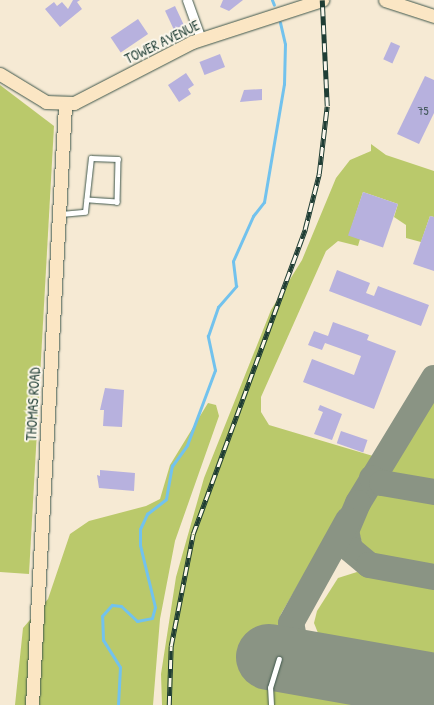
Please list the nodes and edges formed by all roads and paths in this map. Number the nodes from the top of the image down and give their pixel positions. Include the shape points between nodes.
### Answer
1 (187, 0) edge
2 (322, 0) edge
3 (385, 0) edge
4 (434, 16) edge
5 (201, 39) junction
6 (0, 74) edge
7 (65, 105) junction
8 (87, 200) junction
9 (59, 214) junction
10 (279, 659) dead end
11 (32, 705) edge
12 (272, 705) edge

1 - 5 street
2 - 5 main road, TOWER AVENUE
3 - 4 main road
5 - 7 main road, TOWER AVENUE via 89,97
6 - 7 main road via 38,99
7 - 9 main road, THOMAS ROAD
8 - 8 lane via 91,158 118,159 117,202
8 - 9 lane via 83,214
9 - 11 main road, THOMAS ROAD
10 - 12 lane via 270,688

